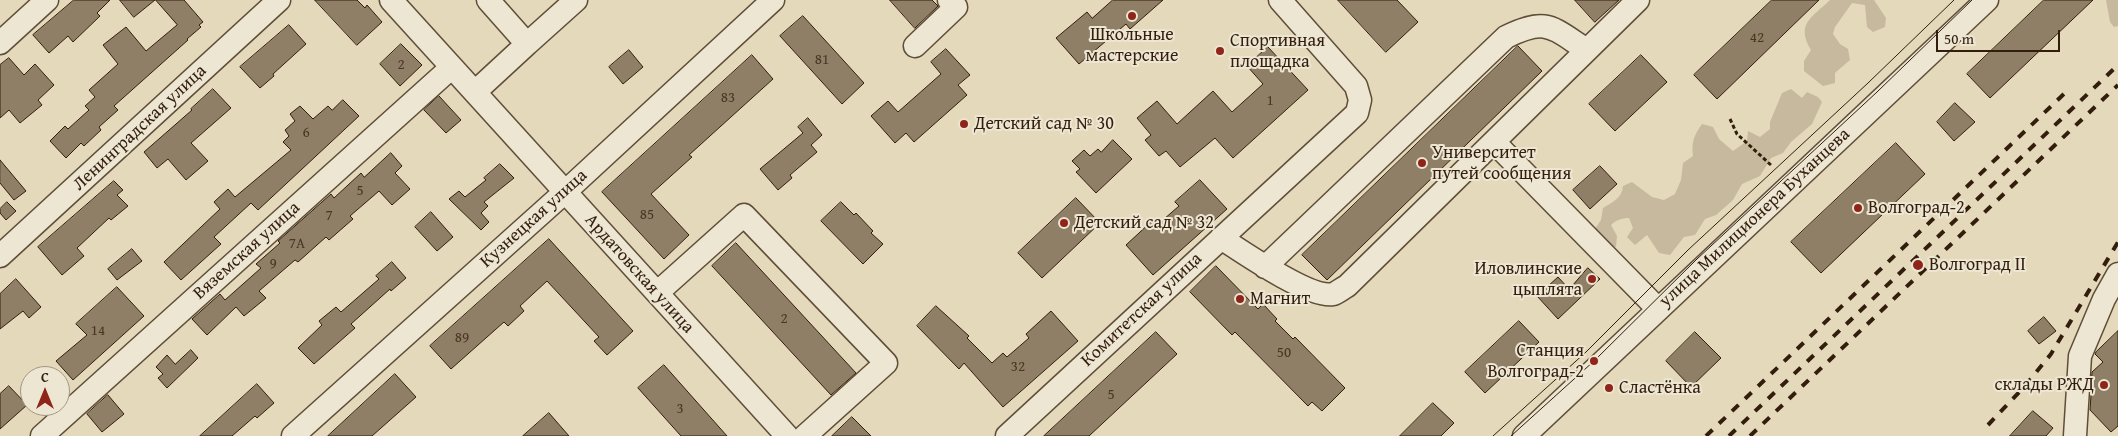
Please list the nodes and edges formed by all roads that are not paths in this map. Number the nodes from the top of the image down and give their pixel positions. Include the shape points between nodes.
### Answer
1 (47, 0) edge
2 (279, 0) edge
3 (391, 0) edge
4 (488, 0) edge
5 (576, 0) edge
6 (773, 0) edge
7 (949, 0) edge
8 (1280, 0) edge
9 (1638, 0) edge
10 (1976, 3) edge
11 (0, 43) edge
12 (527, 44) junction
13 (915, 46) dead end
14 (1587, 50) junction
15 (452, 67) junction
16 (475, 92) junction
17 (1494, 142) junction
18 (565, 192) junction
19 (1221, 238) junction
20 (0, 256) edge
21 (1265, 267) junction
22 (2118, 274) edge
23 (657, 293) junction
24 (1658, 309) junction
25 (42, 436) edge
26 (293, 436) edge
27 (787, 436) edge
28 (805, 436) edge
29 (1007, 436) edge
30 (1524, 436) edge
31 (2075, 436) edge

1 - 11 street
2 - 20 street, Ленинградская улица
3 - 15 street, Ардатовская улица
4 - 12 street
5 - 12 street
6 - 18 street, Кузнецкая улица
7 - 13 street via 956,7
8 - 19 street, Комитетская улица via 1356,86 1360,100 1357,113
9 - 14 street
10 - 24 street, улица Милиционера Буханцева
12 - 16 street
14 - 17 street
14 - 21 street via 1549,26 1536,25 1506,37
15 - 16 street, Ардатовская улица
15 - 25 street, Вяземская улица
16 - 18 street, Ардатовская улица
17 - 21 street via 1346,286 1333,294 1319,292
17 - 24 street
18 - 23 street, Ардатовская улица
18 - 26 street, Кузнецкая улица
19 - 21 street
19 - 29 street, Комитетская улица
22 - 31 street via 2080,356
23 - 27 street, Ардатовская улица
23 - 28 street via 744,215 886,363
24 - 30 street, улица Милиционера Буханцева

